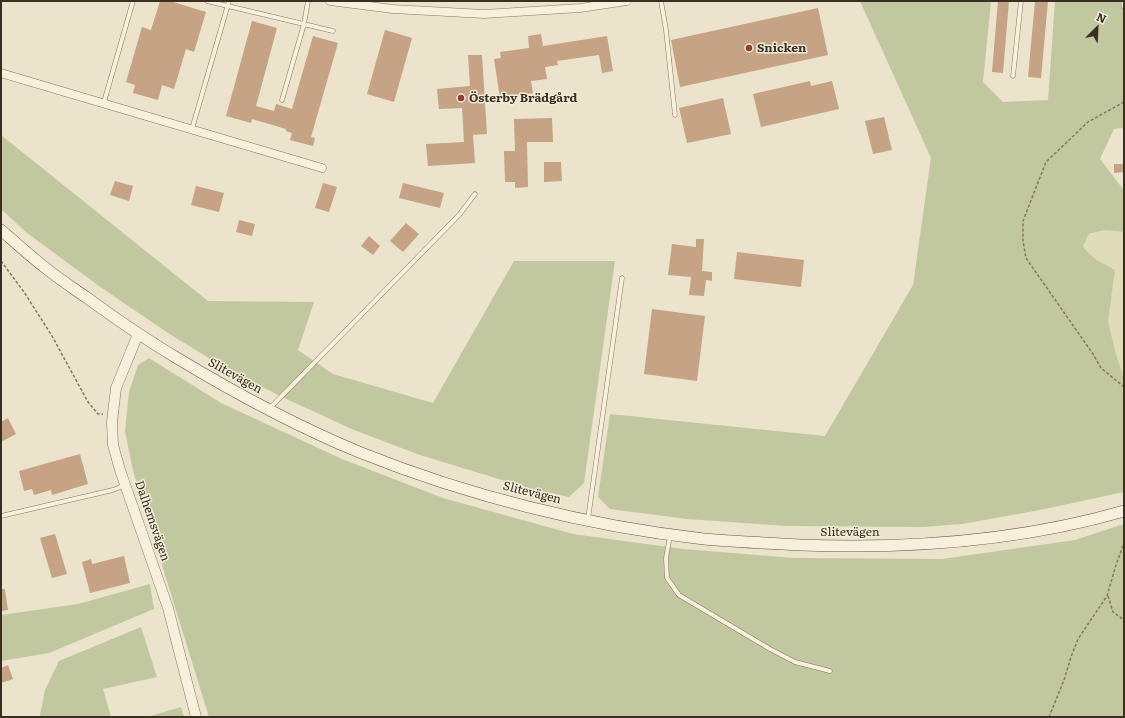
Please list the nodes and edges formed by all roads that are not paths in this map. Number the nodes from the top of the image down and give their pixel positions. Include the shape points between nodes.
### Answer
1 (133, 1) edge
2 (207, 1) edge
3 (229, 1) edge
4 (308, 1) edge
5 (330, 1) edge
6 (627, 1) edge
7 (661, 1) edge
8 (1021, 1) edge
9 (1123, 1) edge
10 (227, 7) junction
11 (1124, 7) edge
12 (304, 24) junction
13 (334, 31) dead end
14 (1, 73) edge
15 (1013, 76) dead end
16 (282, 100) dead end
17 (104, 102) junction
18 (675, 115) dead end
19 (192, 129) junction
20 (322, 168) dead end
21 (475, 194) dead end
22 (1, 230) edge
23 (622, 278) dead end
24 (138, 334) junction
25 (268, 410) junction
26 (125, 485) junction
27 (1124, 511) edge
28 (1, 516) edge
29 (588, 519) junction
30 (670, 534) junction
31 (830, 671) dead end
32 (196, 717) edge

1 - 17 lane
2 - 10 lane
3 - 10 lane
4 - 12 lane
5 - 6 street via 393,9 484,14 580,8
7 - 18 lane
8 - 15 lane
9 - 11 lane
10 - 12 lane
10 - 19 lane
12 - 13 lane
12 - 16 lane
14 - 17 street
17 - 19 street
19 - 20 street
21 - 25 lane via 459,215
22 - 24 main road, Slitevägen via 48,270
23 - 29 lane
24 - 25 main road, Slitevägen via 214,381
24 - 26 street, Dalhemsvägen via 116,388 113,416 113,445
25 - 29 main road, Slitevägen via 358,451 411,471 470,490
26 - 28 lane
26 - 32 street, Dalhemsvägen via 168,608
27 - 30 main road, Slitevägen via 1097,519 1019,534 919,544 780,544
29 - 30 main road, Slitevägen
30 - 31 lane via 666,558 667,578 679,595 795,662

